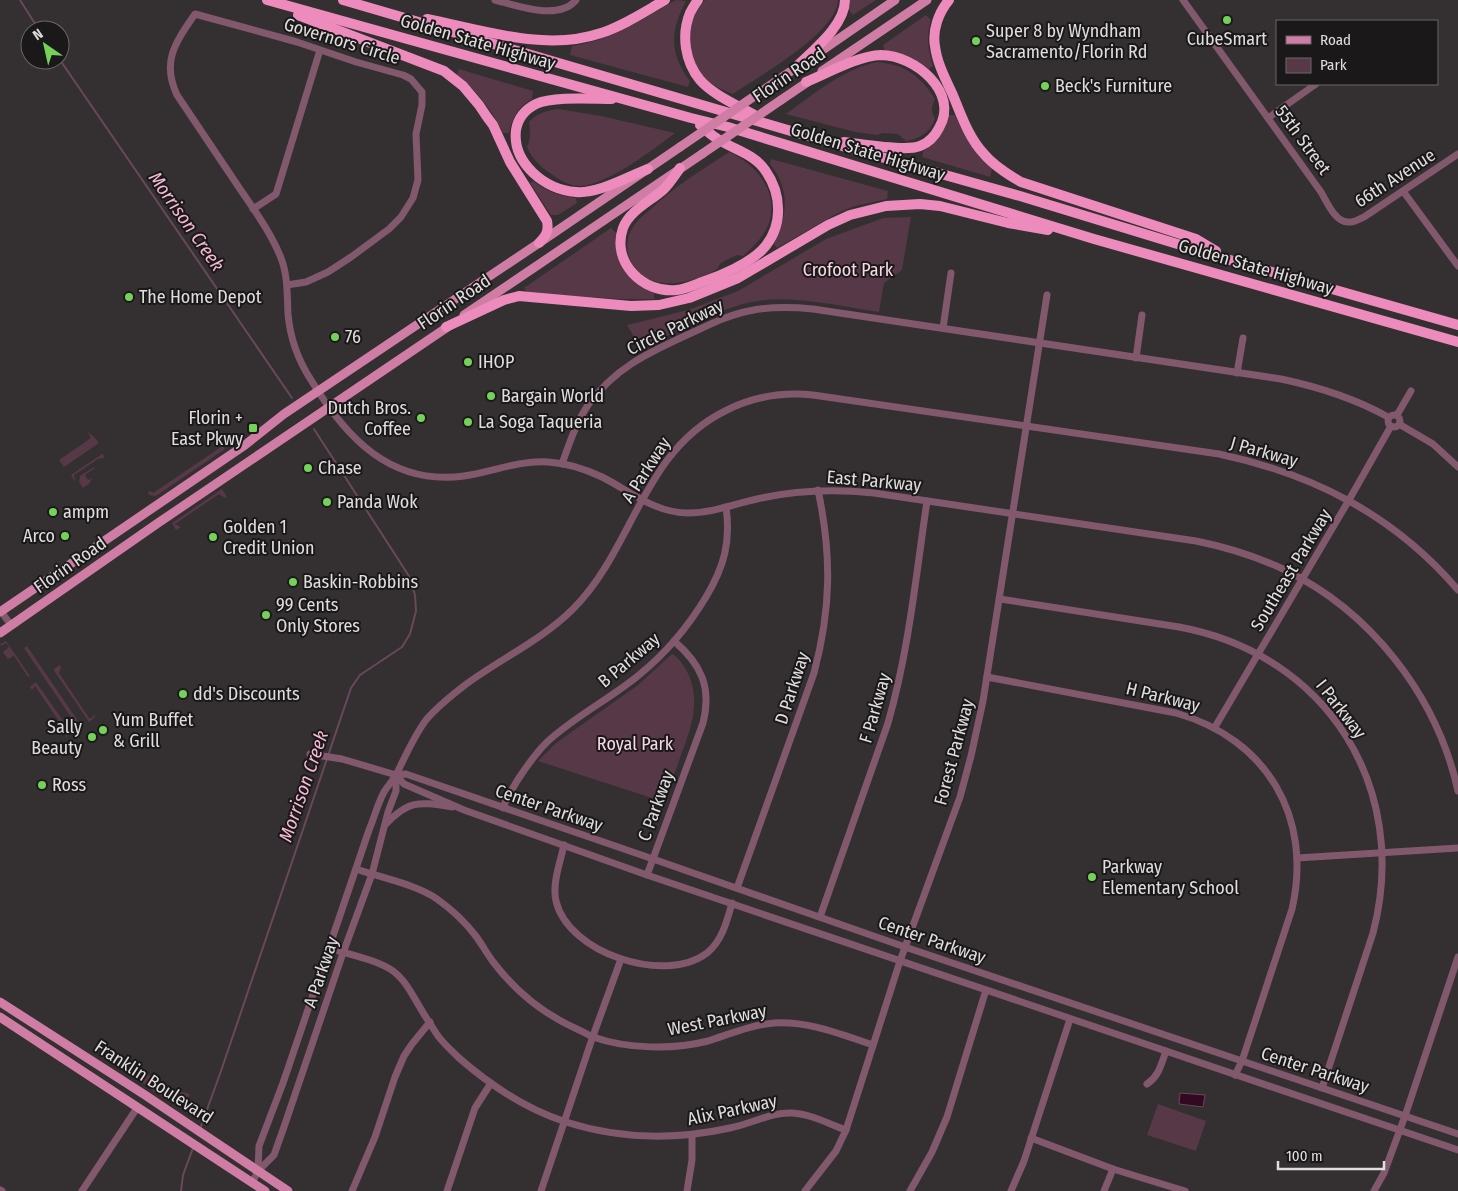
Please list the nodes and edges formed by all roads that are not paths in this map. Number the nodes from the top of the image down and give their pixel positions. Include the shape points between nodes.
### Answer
1 (259, 0) edge
2 (267, 0) edge
3 (343, 0) edge
4 (495, 0) edge
5 (576, 0) edge
6 (665, 0) edge
7 (698, 0) edge
8 (845, 0) edge
9 (895, 0) edge
10 (927, 0) edge
11 (950, 0) edge
12 (1183, 0) edge
13 (354, 3) junction
14 (194, 14) joint
15 (320, 50) junction
16 (795, 68) junction
17 (806, 82) junction
18 (1315, 85) edge
19 (626, 99) junction
20 (691, 118) junction
21 (1268, 118) junction
22 (770, 125) junction
23 (818, 139) junction
24 (1458, 154) edge
25 (680, 168) junction
26 (648, 169) junction
27 (1403, 191) junction
28 (254, 209) junction
29 (1347, 222) joint
30 (1094, 239) junction
31 (539, 243) junction
32 (1230, 260) junction
33 (1458, 266) edge
34 (951, 273) dead end
35 (287, 285) junction
36 (1047, 295) dead end
37 (1142, 315) dead end
38 (1458, 325) edge
39 (446, 327) junction
40 (943, 328) junction
41 (1243, 338) dead end
42 (1458, 342) edge
43 (1039, 343) junction
44 (1136, 358) junction
45 (1237, 372) junction
46 (318, 391) junction
47 (1411, 391) dead end
48 (328, 407) junction
49 (1397, 415) junction
50 (1388, 417) junction
51 (1399, 424) junction
52 (1027, 426) junction
53 (1390, 426) junction
54 (562, 464) junction
55 (1458, 467) edge
56 (818, 490) junction
57 (642, 500) junction
58 (1349, 500) junction
59 (927, 501) junction
60 (726, 507) junction
61 (1013, 514) junction
62 (1302, 580) junction
63 (1458, 590) edge
64 (1000, 599) junction
65 (0, 611) edge
66 (11, 626) junction
67 (0, 633) edge
68 (674, 641) junction
69 (1258, 654) junction
70 (988, 677) junction
71 (1215, 727) junction
72 (310, 754) dead end
73 (396, 775) junction
74 (1458, 791) edge
75 (503, 808) junction
76 (464, 810) junction
77 (385, 825) junction
78 (564, 845) junction
79 (1458, 848) edge
80 (1382, 852) junction
81 (1298, 858) junction
82 (653, 859) junction
83 (356, 869) junction
84 (372, 874) junction
85 (647, 875) junction
86 (737, 888) junction
87 (732, 903) junction
88 (820, 917) junction
89 (329, 948) junction
90 (905, 948) junction
91 (344, 952) junction
92 (1458, 957) edge
93 (621, 959) junction
94 (900, 961) junction
95 (986, 990) junction
96 (0, 1002) edge
97 (0, 1017) edge
98 (1070, 1019) junction
99 (430, 1022) junction
100 (593, 1036) junction
101 (873, 1045) junction
102 (1166, 1052) junction
103 (1242, 1062) junction
104 (1235, 1075) junction
105 (491, 1083) junction
106 (1147, 1084) dead end
107 (1322, 1088) junction
108 (137, 1108) junction
109 (1404, 1116) junction
110 (564, 1121) junction
111 (846, 1130) junction
112 (1399, 1130) junction
113 (1458, 1134) edge
114 (692, 1135) junction
115 (1031, 1138) junction
116 (1458, 1150) edge
117 (1113, 1168) junction
118 (258, 1171) junction
119 (252, 1183) junction
120 (82, 1191) edge
121 (265, 1191) edge
122 (288, 1191) edge
123 (352, 1191) edge
124 (447, 1191) edge
125 (541, 1191) edge
126 (687, 1191) edge
127 (805, 1191) edge
128 (910, 1191) edge
129 (1011, 1191) edge
130 (1104, 1191) edge
131 (1185, 1191) edge
132 (1374, 1191) edge

1 - 31 highway via 421,61 444,71 463,86 493,125 510,162 547,221 549,228
2 - 19 highway, Golden State Highway
3 - 13 highway, Golden State Highway
4 - 5 street via 549,10 569,7
6 - 13 highway via 601,34 575,40 548,41
7 - 22 highway via 685,30 685,48 691,65 715,92
8 - 16 highway via 841,18 832,31
9 - 16 main road, Florin Road
10 - 17 main road, Florin Road
11 - 32 highway via 936,25 934,45 939,64 970,135 1000,170 1021,182 1196,239
12 - 21 street, 55th Street
13 - 22 highway, Golden State Highway
14 - 15 street, Governors Circle
14 - 28 street, East Parkway via 172,50 171,81 177,95
15 - 28 street via 276,194
15 - 35 street, Governors Circle via 403,75 417,85 422,92 416,134 418,180 413,198 389,228 328,272 306,282
16 - 26 main road, Florin Road, bridge
17 - 23 highway via 864,58 901,58 931,78 945,108 935,136 920,146 908,149
17 - 25 main road, Florin Road, bridge
18 - 21 street
19 - 20 highway, Golden State Highway
19 - 26 highway via 537,103 522,115 517,124 516,145 525,164 539,178 559,189 594,191
20 - 25 highway via 719,140 764,167 778,200 778,218 773,235 748,261 714,278 678,290 660,290 630,272 622,256 621,238 628,218 665,187
20 - 30 highway, Golden State Highway via 728,126
21 - 29 street, 55th Street via 1332,211
22 - 23 highway, Golden State Highway
23 - 32 highway, Golden State Highway
24 - 27 street, 66th Avenue
25 - 39 main road, Florin Road
26 - 31 main road, Florin Road
27 - 29 street, 66th Avenue via 1364,217
27 - 33 street
28 - 35 street, East Parkway via 277,247
30 - 39 highway via 940,206 886,206 850,215 828,225 738,278 689,298 659,305 631,306 519,296
30 - 42 highway, Golden State Highway
31 - 46 main road, Florin Road
32 - 38 highway, Golden State Highway
34 - 40 street
35 - 46 street, East Parkway via 288,316 296,348
36 - 43 street, Forest Parkway
37 - 44 street
39 - 48 main road, Florin Road
40 - 43 street, Circle Parkway
40 - 54 street, Circle Parkway via 793,307 728,316 648,353 613,378 578,422
41 - 45 street
43 - 44 street, Circle Parkway
43 - 52 street, Forest Parkway
44 - 45 street, Circle Parkway
45 - 50 street, Circle Parkway via 1330,391
46 - 48 street, East Parkway
46 - 65 main road, Florin Road via 246,445
47 - 49 street
48 - 54 street, East Parkway via 372,453 412,473 453,477 515,464
48 - 66 main road, Florin Road
49 - 50 street
49 - 51 street
50 - 53 street
51 - 53 street
51 - 55 street via 1433,444
52 - 57 street, A Parkway via 813,395 763,397 732,407 690,434 672,452
52 - 58 street, J Parkway via 1246,460 1300,477
52 - 61 street, Forest Parkway
53 - 58 street, Southeast Parkway
54 - 57 street, East Parkway via 603,478
56 - 59 street, East Parkway via 852,490
56 - 60 street, East Parkway via 777,494
56 - 86 street, D Parkway via 826,533 829,580 820,650
57 - 60 street, East Parkway via 650,505 687,513
57 - 73 street, A Parkway via 598,579 573,609 542,634 466,684 438,708 426,720
58 - 62 street, Southeast Parkway
58 - 63 street, J Parkway via 1414,546
59 - 61 street, East Parkway
59 - 88 street, F Parkway via 907,645 896,694
60 - 68 street, B Parkway via 728,540 722,566 698,610
61 - 62 street, East Parkway via 1219,546 1262,560
61 - 64 street, Forest Parkway
62 - 69 street, Southeast Parkway
62 - 74 street, East Parkway via 1359,620 1404,672 1438,729
64 - 69 street, I Parkway via 1195,630 1227,639
64 - 70 street, Forest Parkway
65 - 66 street
66 - 67 main road, Florin Road
68 - 75 street, B Parkway via 639,675 548,741 524,770
68 - 82 street, C Parkway via 692,658 701,673 706,689 706,706 703,723
69 - 71 street, Southeast Parkway
69 - 80 street, I Parkway via 1305,687 1343,732 1369,784 1378,817
70 - 71 street, H Parkway via 1176,713
70 - 90 street, Forest Parkway via 960,797
71 - 81 street, H Parkway via 1252,755 1272,780 1287,809
72 - 73 street, Center Parkway via 342,759
73 - 75 street, Center Parkway via 406,774
73 - 76 street, Center Parkway via 404,784
73 - 77 street, A Parkway via 396,791
73 - 83 street, A Parkway via 384,792
75 - 82 street, Center Parkway
76 - 77 street via 415,804 396,814
76 - 78 street, Center Parkway
77 - 84 street, A Parkway
78 - 85 street, Center Parkway
78 - 93 street via 555,885 562,915 584,939
79 - 80 street
80 - 81 street
80 - 107 street, I Parkway via 1377,917
81 - 103 street, H Parkway via 1292,909
82 - 85 street, C Parkway
82 - 86 street, Center Parkway
83 - 84 street, West Parkway
83 - 89 street, A Parkway
84 - 91 street, A Parkway
84 - 100 street, West Parkway via 436,898 470,929 507,979 531,1002 549,1015
85 - 87 street, Center Parkway
86 - 88 street, Center Parkway
87 - 93 street via 718,940 701,957 664,966
87 - 94 street, Center Parkway
88 - 90 street, Center Parkway
89 - 91 street, Alix Parkway
89 - 118 street, A Parkway via 259,1146
90 - 94 street, Forest Parkway
90 - 103 street, Center Parkway
91 - 99 street, Alix Parkway via 394,972
91 - 118 street, A Parkway via 274,1155
92 - 109 street
93 - 100 street
94 - 95 street, Center Parkway
94 - 101 street, Forest Parkway
95 - 98 street, Center Parkway
95 - 128 street via 944,1123
96 - 118 main road, Franklin Boulevard
97 - 108 main road, Franklin Boulevard
98 - 102 street, Center Parkway
98 - 115 street
99 - 105 street, Alix Parkway via 453,1052
99 - 123 street via 401,1063
100 - 101 street, West Parkway via 641,1046 673,1046 775,1023 823,1028
100 - 110 street
101 - 111 street, Forest Parkway
102 - 104 street, Center Parkway
102 - 106 street via 1158,1074
103 - 104 street, H Parkway
103 - 107 street, Center Parkway
104 - 112 street, Center Parkway
105 - 110 street, Alix Parkway via 527,1105
105 - 124 street via 476,1108
107 - 109 street, Center Parkway
108 - 119 main road, Franklin Boulevard
108 - 120 street
109 - 112 street
109 - 113 street, Center Parkway
110 - 114 street, Alix Parkway via 627,1135
110 - 125 street
111 - 114 street, Alix Parkway via 790,1113
111 - 127 street, Forest Parkway via 836,1152
112 - 116 street, Center Parkway
112 - 132 street
114 - 126 street via 692,1170
115 - 117 street
115 - 129 street
117 - 130 street
117 - 131 street
118 - 119 street, A Parkway
118 - 122 main road, Franklin Boulevard
119 - 121 main road, Franklin Boulevard

